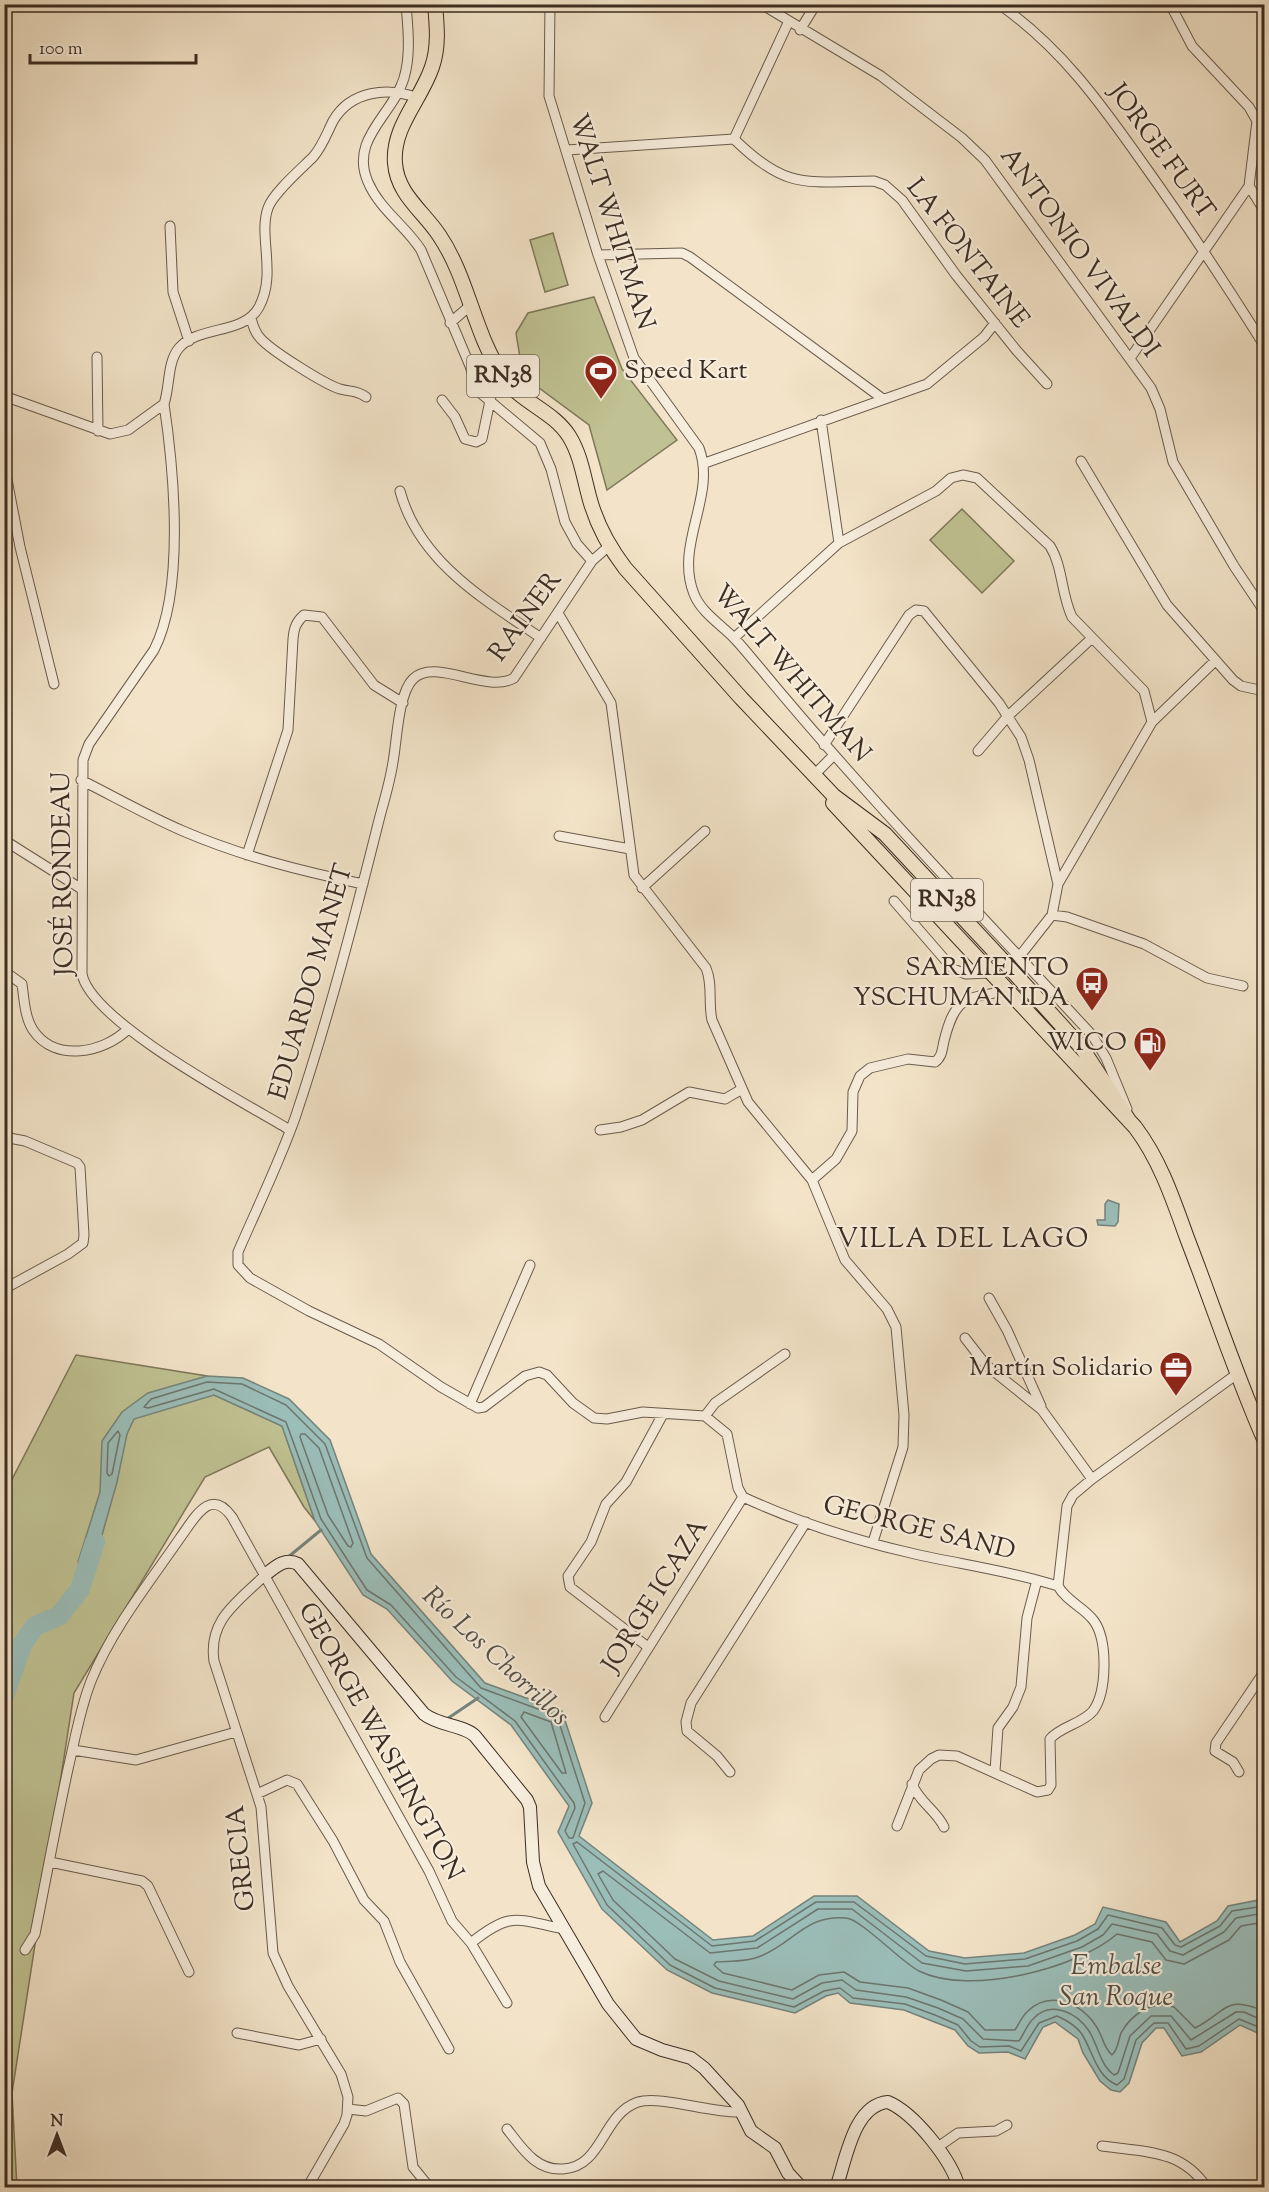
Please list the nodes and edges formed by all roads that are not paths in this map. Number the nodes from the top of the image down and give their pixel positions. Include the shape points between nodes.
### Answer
1 (406, 4) edge
2 (435, 4) edge
3 (550, 4) edge
4 (761, 4) edge
5 (816, 4) edge
6 (999, 4) edge
7 (1170, 4) edge
8 (788, 23) junction
9 (800, 30) junction
10 (398, 91) junction
11 (418, 98) junction
12 (1261, 120) edge
13 (734, 139) junction
14 (567, 150) junction
15 (1249, 186) junction
16 (1264, 210) edge
17 (170, 226) dead end
18 (1205, 250) junction
19 (598, 255) junction
20 (472, 304) junction
21 (251, 318) junction
22 (450, 323) junction
23 (995, 323) junction
24 (189, 341) junction
25 (1264, 345) edge
26 (97, 357) dead end
27 (1131, 357) junction
28 (497, 366) junction
29 (1047, 384) dead end
30 (4, 396) edge
31 (366, 397) dead end
32 (883, 399) junction
33 (442, 400) dead end
34 (490, 402) junction
35 (164, 405) junction
36 (821, 420) junction
37 (98, 431) junction
38 (1081, 461) dead end
39 (705, 463) junction
40 (5, 468) edge
41 (400, 491) dead end
42 (839, 543) junction
43 (609, 546) junction
44 (592, 561) junction
45 (1264, 611) edge
46 (558, 613) junction
47 (542, 638) junction
48 (734, 638) junction
49 (1092, 638) junction
50 (1215, 661) junction
51 (54, 684) dead end
52 (1264, 691) edge
53 (741, 698) junction
54 (403, 703) junction
55 (1008, 716) junction
56 (1152, 722) junction
57 (824, 745) junction
58 (978, 751) dead end
59 (833, 756) junction
60 (815, 774) junction
61 (81, 780) junction
62 (705, 831) dead end
63 (559, 836) dead end
64 (4, 840) edge
65 (630, 849) junction
66 (247, 855) junction
67 (896, 873) junction
68 (363, 884) junction
69 (1058, 884) junction
70 (80, 888) junction
71 (642, 888) junction
72 (894, 901) dead end
73 (1052, 915) junction
74 (1019, 957) junction
75 (1008, 966) junction
76 (4, 971) edge
77 (990, 973) junction
78 (1243, 986) dead end
79 (1006, 991) junction
80 (128, 1029) junction
81 (742, 1089) junction
82 (1132, 1125) junction
83 (290, 1130) junction
84 (600, 1130) dead end
85 (4, 1137) edge
86 (812, 1180) junction
87 (530, 1265) dead end
88 (4, 1289) edge
89 (989, 1298) dead end
90 (965, 1338) dead end
91 (785, 1354) dead end
92 (1237, 1374) junction
93 (470, 1404) junction
94 (1042, 1410) junction
95 (663, 1414) junction
96 (705, 1416) junction
97 (1264, 1438) edge
98 (1092, 1479) junction
99 (743, 1497) junction
100 (806, 1522) junction
101 (873, 1542) junction
102 (265, 1575) junction
103 (1037, 1580) junction
104 (1058, 1586) junction
105 (648, 1647) junction
106 (1264, 1672) edge
107 (604, 1717) dead end
108 (236, 1732) junction
109 (73, 1750) junction
110 (730, 1772) dead end
111 (995, 1772) junction
112 (1239, 1772) dead end
113 (912, 1784) junction
114 (257, 1794) junction
115 (897, 1826) dead end
116 (944, 1827) dead end
117 (50, 1862) junction
118 (564, 1929) junction
119 (471, 1943) junction
120 (25, 1950) dead end
121 (189, 1972) dead end
122 (507, 2003) dead end
123 (237, 2033) dead end
124 (321, 2039) junction
125 (449, 2049) dead end
126 (348, 2109) junction
127 (742, 2112) junction
128 (1007, 2126) dead end
129 (507, 2129) dead end
130 (1102, 2146) dead end
131 (938, 2147) junction
132 (308, 2187) edge
133 (430, 2187) edge
134 (802, 2187) edge
135 (836, 2187) edge
136 (959, 2187) edge
137 (1207, 2187) edge

1 - 10 street via 408,53
2 - 11 main road, RN38 via 435,56
3 - 14 street, WALT WHITMAN via 549,96
4 - 8 street, ANTONIO VIVALDI
5 - 9 street
6 - 18 street, JORGE FURT via 1032,29 1086,83
7 - 12 street via 1192,46
8 - 9 street, ANTONIO VIVALDI
8 - 13 street
9 - 27 street, ANTONIO VIVALDI via 864,65 976,149
10 - 11 street
10 - 21 street via 373,93 341,111 318,151 269,205 267,277 262,301
10 - 22 street via 367,141 363,164 381,207 421,250
11 - 20 main road, RN38 via 396,141 394,161 398,179 440,236
12 - 15 street
13 - 14 street
13 - 23 street, LA FONTAINE via 758,162 798,182 874,181 885,185 902,200
14 - 19 street, WALT WHITMAN
15 - 16 street
15 - 18 street
17 - 24 street via 173,292
18 - 25 street, JORGE FURT
18 - 27 street
19 - 32 street via 690,257
19 - 39 street, WALT WHITMAN via 634,358 699,448
20 - 22 street
20 - 28 main road, RN38
21 - 24 street
21 - 31 street via 255,330 270,347 329,384
22 - 34 street via 478,391
23 - 29 street, LA FONTAINE
23 - 32 street via 984,337 927,384
24 - 35 street, JOSÉ RONDEAU via 174,356
26 - 37 street
27 - 45 street, ANTONIO VIVALDI via 1157,401 1173,462
28 - 34 street
28 - 43 main road, RN38 via 511,386 555,419 568,434 595,518
30 - 37 street
32 - 36 street
33 - 34 street via 469,441 482,440
34 - 44 street via 540,444 565,522
35 - 37 street via 119,433
35 - 61 street, JOSÉ RONDEAU via 173,474 172,587 168,615 154,650 89,744 82,760
36 - 39 street
36 - 42 street
38 - 50 street via 1167,605
39 - 48 street, WALT WHITMAN via 689,541 688,579 695,597
40 - 51 street
41 - 47 street via 414,524 442,563 473,592
42 - 48 street
42 - 49 street via 936,491 951,478 977,477 1050,546 1056,555 1065,603 1072,617
43 - 44 street, RAINER
43 - 53 main road, RN38
44 - 46 street, RAINER
46 - 47 street, RAINER
46 - 65 street via 611,704
47 - 54 street, RAINER via 514,678 490,682 426,672 414,678
48 - 57 street, WALT WHITMAN
49 - 55 street
49 - 56 street via 1144,691
50 - 52 street via 1241,686
50 - 56 street
53 - 60 main road, RN38
53 - 67 main road, RN38
54 - 66 street via 374,685 328,622 322,617 304,615 294,627 288,730
54 - 68 street, EDUARDO MANET via 393,764
55 - 57 street via 931,617 916,610
55 - 58 street
55 - 69 street via 1029,760
56 - 69 street
57 - 59 street, WALT WHITMAN
59 - 60 street
59 - 74 street, WALT WHITMAN
60 - 75 main road, RN38 via 843,804 885,834
61 - 66 street via 182,831
61 - 70 street, JOSÉ RONDEAU
62 - 71 street
63 - 65 street
64 - 70 street
65 - 71 street via 634,875
66 - 68 street
67 - 75 main road via 918,888 988,964 997,968
67 - 77 main road, RN38
68 - 83 street, EDUARDO MANET via 349,943
69 - 73 street
70 - 80 street, JOSÉ RONDEAU via 82,974 98,1004
71 - 81 street via 706,968 711,982 712,1020
72 - 77 street via 953,969 966,974
73 - 74 street
73 - 78 street via 1144,944 1207,978
74 - 75 street
74 - 82 street, WALT WHITMAN via 1098,1043
75 - 79 main road via 1002,980
75 - 82 main road, RN38 via 1082,1048
76 - 80 street via 22,984 32,1029 43,1041 74,1051 93,1049 116,1041
77 - 79 main road, RN38
79 - 82 main road, RN38
79 - 86 street via 961,1002 935,1062 908,1059 870,1068 860,1076 853,1092 852,1131 836,1159
80 - 83 street
81 - 84 street via 725,1099 689,1092 642,1120
81 - 86 street via 748,1102
82 - 92 main road, RN38 via 1149,1146 1166,1182
83 - 93 street, EDUARDO MANET via 238,1252 238,1265 250,1278 379,1344
85 - 88 street via 25,1141 77,1163 84,1235 83,1243 68,1254
86 - 101 street via 845,1260 891,1314 898,1335 903,1447
87 - 93 street
89 - 94 street
90 - 94 street via 986,1365
91 - 96 street via 715,1403
92 - 97 main road, RN38
92 - 98 street
93 - 95 street via 484,1407 525,1376 539,1372 594,1418 643,1412
94 - 98 street
95 - 96 street
95 - 105 street via 626,1482 606,1504 591,1542 568,1576 570,1587
96 - 99 street via 727,1434
98 - 104 street via 1067,1506
99 - 100 street, GEORGE SAND
99 - 105 street, JORGE ICAZA
100 - 101 street, GEORGE SAND
100 - 110 street via 687,1714 687,1731
101 - 103 street, GEORGE SAND
102 - 108 street, GRECIA via 220,1620 213,1637 214,1661
102 - 109 street, GEORGE WASHINGTON via 223,1506 208,1505 200,1510 131,1608 91,1680
102 - 118 street via 281,1563 298,1564 424,1714 441,1725 471,1732 527,1800 534,1871
102 - 119 street, GEORGE WASHINGTON via 429,1871 452,1921
103 - 104 street, GEORGE SAND
103 - 111 street via 1027,1618 1021,1687 998,1728
104 - 111 street via 1098,1628 1103,1689 1089,1715 1050,1739 1053,1779 1048,1790 1037,1792
105 - 107 street, JORGE ICAZA
106 - 112 street via 1216,1743 1215,1751 1233,1762
108 - 109 street via 136,1760
108 - 114 street, GRECIA
109 - 117 street
111 - 113 street via 948,1754 924,1764
113 - 115 street
113 - 116 street via 921,1802
114 - 124 street, GRECIA via 263,1820 273,1953
114 - 125 street via 287,1780 297,1784 364,1900 384,1921 400,1962
117 - 120 street via 35,1934
117 - 121 street via 142,1881 148,1886
118 - 119 street via 513,1919 492,1925
118 - 127 street via 608,2004 630,2033 697,2062
119 - 122 street, GEORGE WASHINGTON
123 - 124 street via 299,2045
124 - 126 street, GRECIA via 345,2084
126 - 132 street via 344,2124
126 - 133 street via 366,2111 398,2098 404,2104 413,2167
127 - 129 street via 639,2102 617,2117 586,2162 567,2169 552,2170 528,2157
127 - 134 street via 751,2131 775,2148 788,2173
128 - 131 street via 996,2131 958,2133
130 - 137 street via 1177,2159 1189,2165
131 - 135 street via 894,2104 881,2102 861,2120
131 - 136 street via 950,2163

